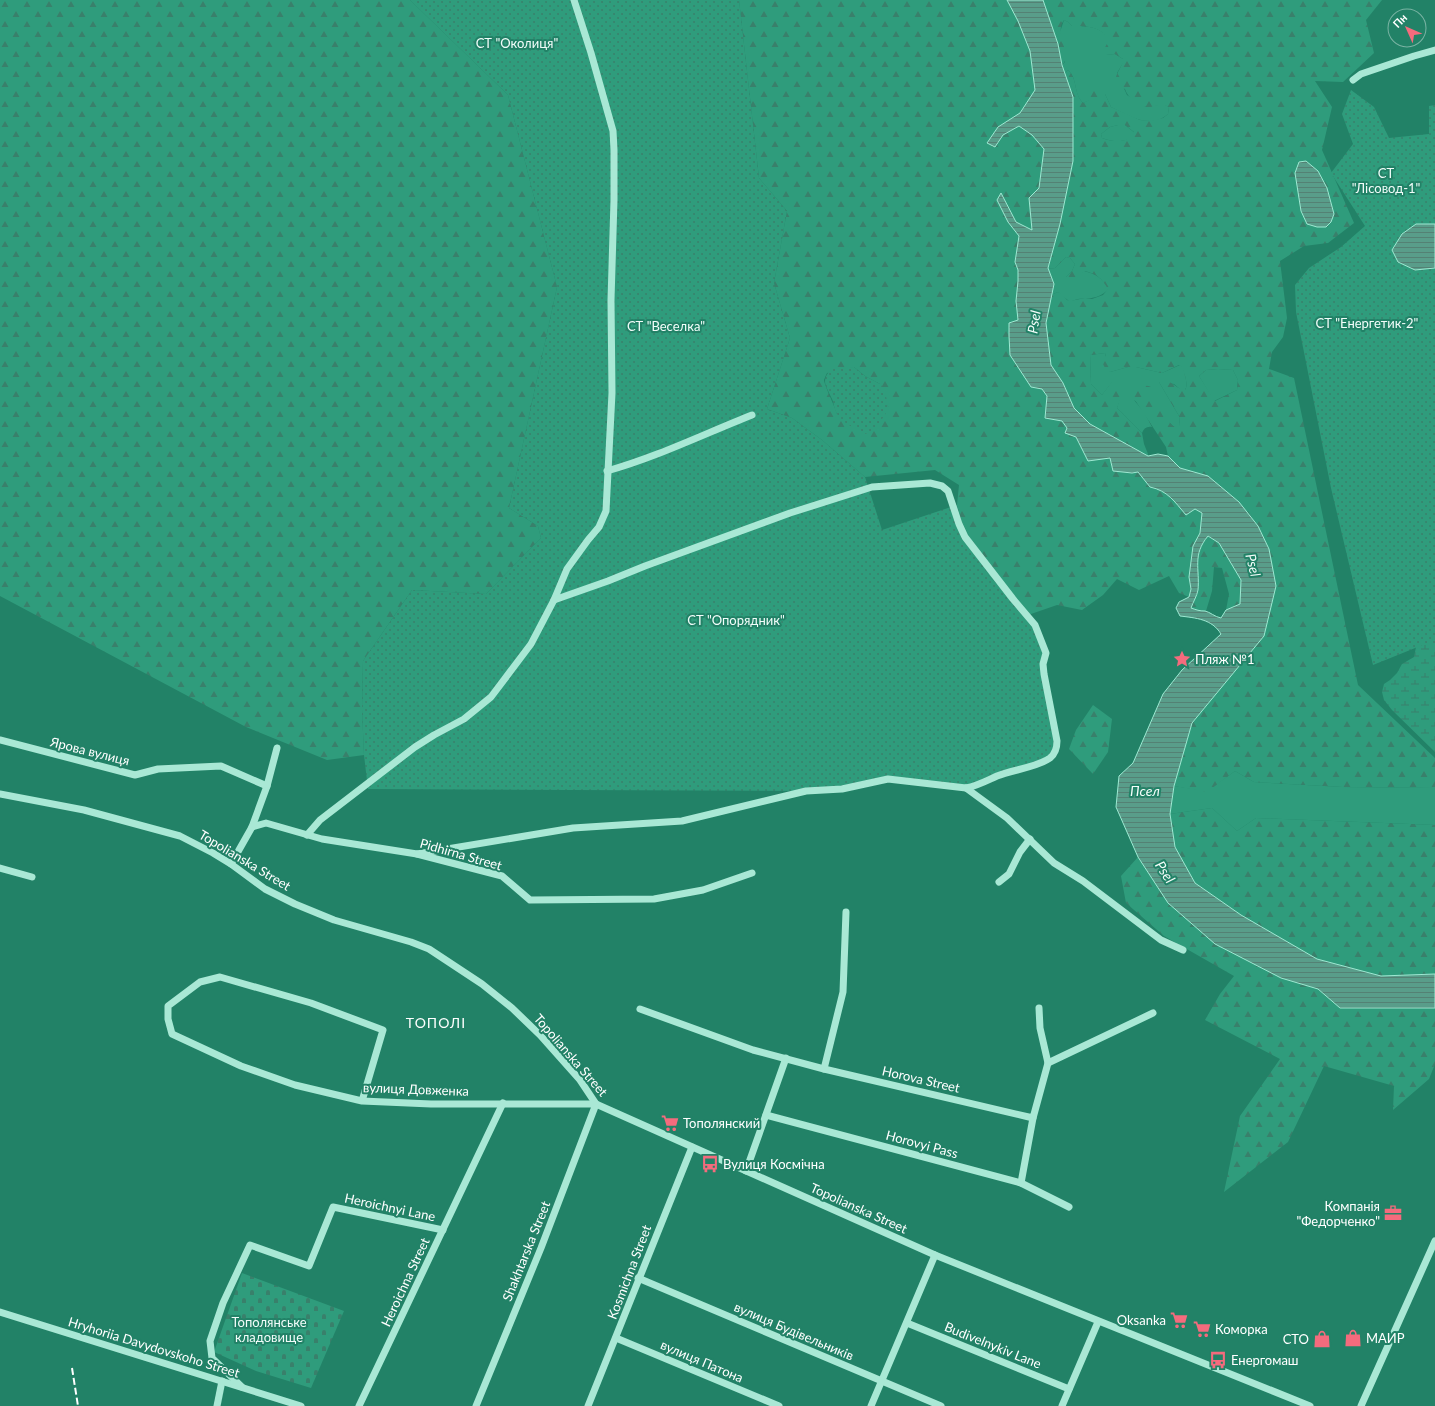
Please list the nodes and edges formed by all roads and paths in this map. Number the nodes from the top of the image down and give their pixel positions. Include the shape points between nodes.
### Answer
1 (574, 0) edge
2 (1435, 50) edge
3 (1353, 80) dead end
4 (752, 415) dead end
5 (607, 471) junction
6 (554, 600) junction
7 (0, 740) edge
8 (277, 748) dead end
9 (267, 786) junction
10 (966, 788) junction
11 (0, 794) edge
12 (252, 827) junction
13 (308, 835) junction
14 (1030, 839) junction
15 (417, 854) junction
16 (231, 864) junction
17 (0, 868) edge
18 (752, 873) dead end
19 (32, 877) dead end
20 (999, 882) dead end
21 (846, 912) dead end
22 (1183, 950) dead end
23 (1039, 1008) dead end
24 (640, 1009) dead end
25 (1153, 1013) dead end
26 (786, 1058) junction
27 (1048, 1064) junction
28 (824, 1069) junction
29 (362, 1101) junction
30 (503, 1103) junction
31 (596, 1104) junction
32 (766, 1115) junction
33 (1033, 1118) junction
34 (692, 1147) junction
35 (746, 1171) junction
36 (1021, 1183) junction
37 (1069, 1207) dead end
38 (443, 1230) junction
39 (1435, 1241) edge
40 (935, 1255) junction
41 (638, 1278) junction
42 (0, 1312) edge
43 (1098, 1322) junction
44 (907, 1323) junction
45 (616, 1338) junction
46 (222, 1381) junction
47 (882, 1381) junction
48 (242, 1387) junction
49 (1069, 1389) junction
50 (217, 1406) edge
51 (301, 1406) edge
52 (359, 1406) edge
53 (476, 1406) edge
54 (588, 1406) edge
55 (779, 1406) edge
56 (872, 1406) edge
57 (941, 1406) edge
58 (1062, 1406) edge
59 (1310, 1406) edge
60 (1361, 1406) edge

1 - 5 street via 602,93 614,144 612,393
2 - 3 street via 1361,74
4 - 5 street via 652,456
5 - 6 street via 606,512 567,569
6 - 10 street via 790,513 872,488 930,483 942,486 948,491 965,537 1035,625 1046,653 1044,674 1058,741 1057,748 1050,758
6 - 13 street via 531,644 491,697 464,719 415,747 320,820
7 - 9 street, Ярова вулиця via 135,775 158,769 221,766
8 - 9 street
9 - 12 street
10 - 14 street via 1007,818
10 - 15 street via 888,779 842,789 806,791 682,821 573,828
11 - 16 street, Topolianska Street via 84,810 180,836
12 - 13 street, Pidhirna Street via 266,823
12 - 16 street
13 - 15 street, Pidhirna Street
14 - 20 street via 1009,874
14 - 22 street via 1054,863 1083,881 1161,940
15 - 18 street, Pidhirna Street via 502,876 530,900 654,899 703,890
16 - 31 street, Topolianska Street via 265,889 295,904 334,920 411,942 429,949 456,966 488,988 540,1035 580,1080
17 - 19 street
21 - 28 street via 843,992
23 - 27 street via 1040,1028
24 - 26 street, Horova Street via 753,1050
25 - 27 street
26 - 28 street, Horova Street
26 - 32 street
27 - 33 street
28 - 33 street, Horova Street
29 - 29 street, вулиця Довженка via 295,1085 241,1066 172,1034 168,1006 200,982 220,977 311,1003 383,1030
29 - 30 street, вулиця Довженка via 431,1104
30 - 31 street, вулиця Довженка
30 - 38 street, Heroichna Street
31 - 34 street, Topolianska Street
31 - 53 street, Shakhtarska Street via 541,1248
32 - 35 street
32 - 36 street, Horovyi Pass
33 - 36 street
34 - 35 street, Topolianska Street
34 - 41 street, Kosmichna Street
35 - 40 street, Topolianska Street
36 - 37 street, Horovyi Pass
38 - 48 street, Heroichnyi Lane via 333,1207 309,1266 250,1246 223,1303 210,1341 212,1358
38 - 52 street, Heroichna Street
39 - 60 street
40 - 43 street, Topolianska Street
40 - 44 street
41 - 45 street, Kosmichna Street
41 - 47 street, вулиця Будівельників
42 - 46 street, Hryhoriia Davydovskoho Street
43 - 49 street
43 - 59 street, Topolianska Street
44 - 47 street
44 - 49 street, Budivelnykiv Lane
45 - 54 street, Kosmichna Street
45 - 55 street, вулиця Патона
46 - 48 street, Hryhoriia Davydovskoho Street
46 - 50 street
47 - 56 street
47 - 57 street, вулиця Будівельників
48 - 51 street, Hryhoriia Davydovskoho Street
49 - 58 street

